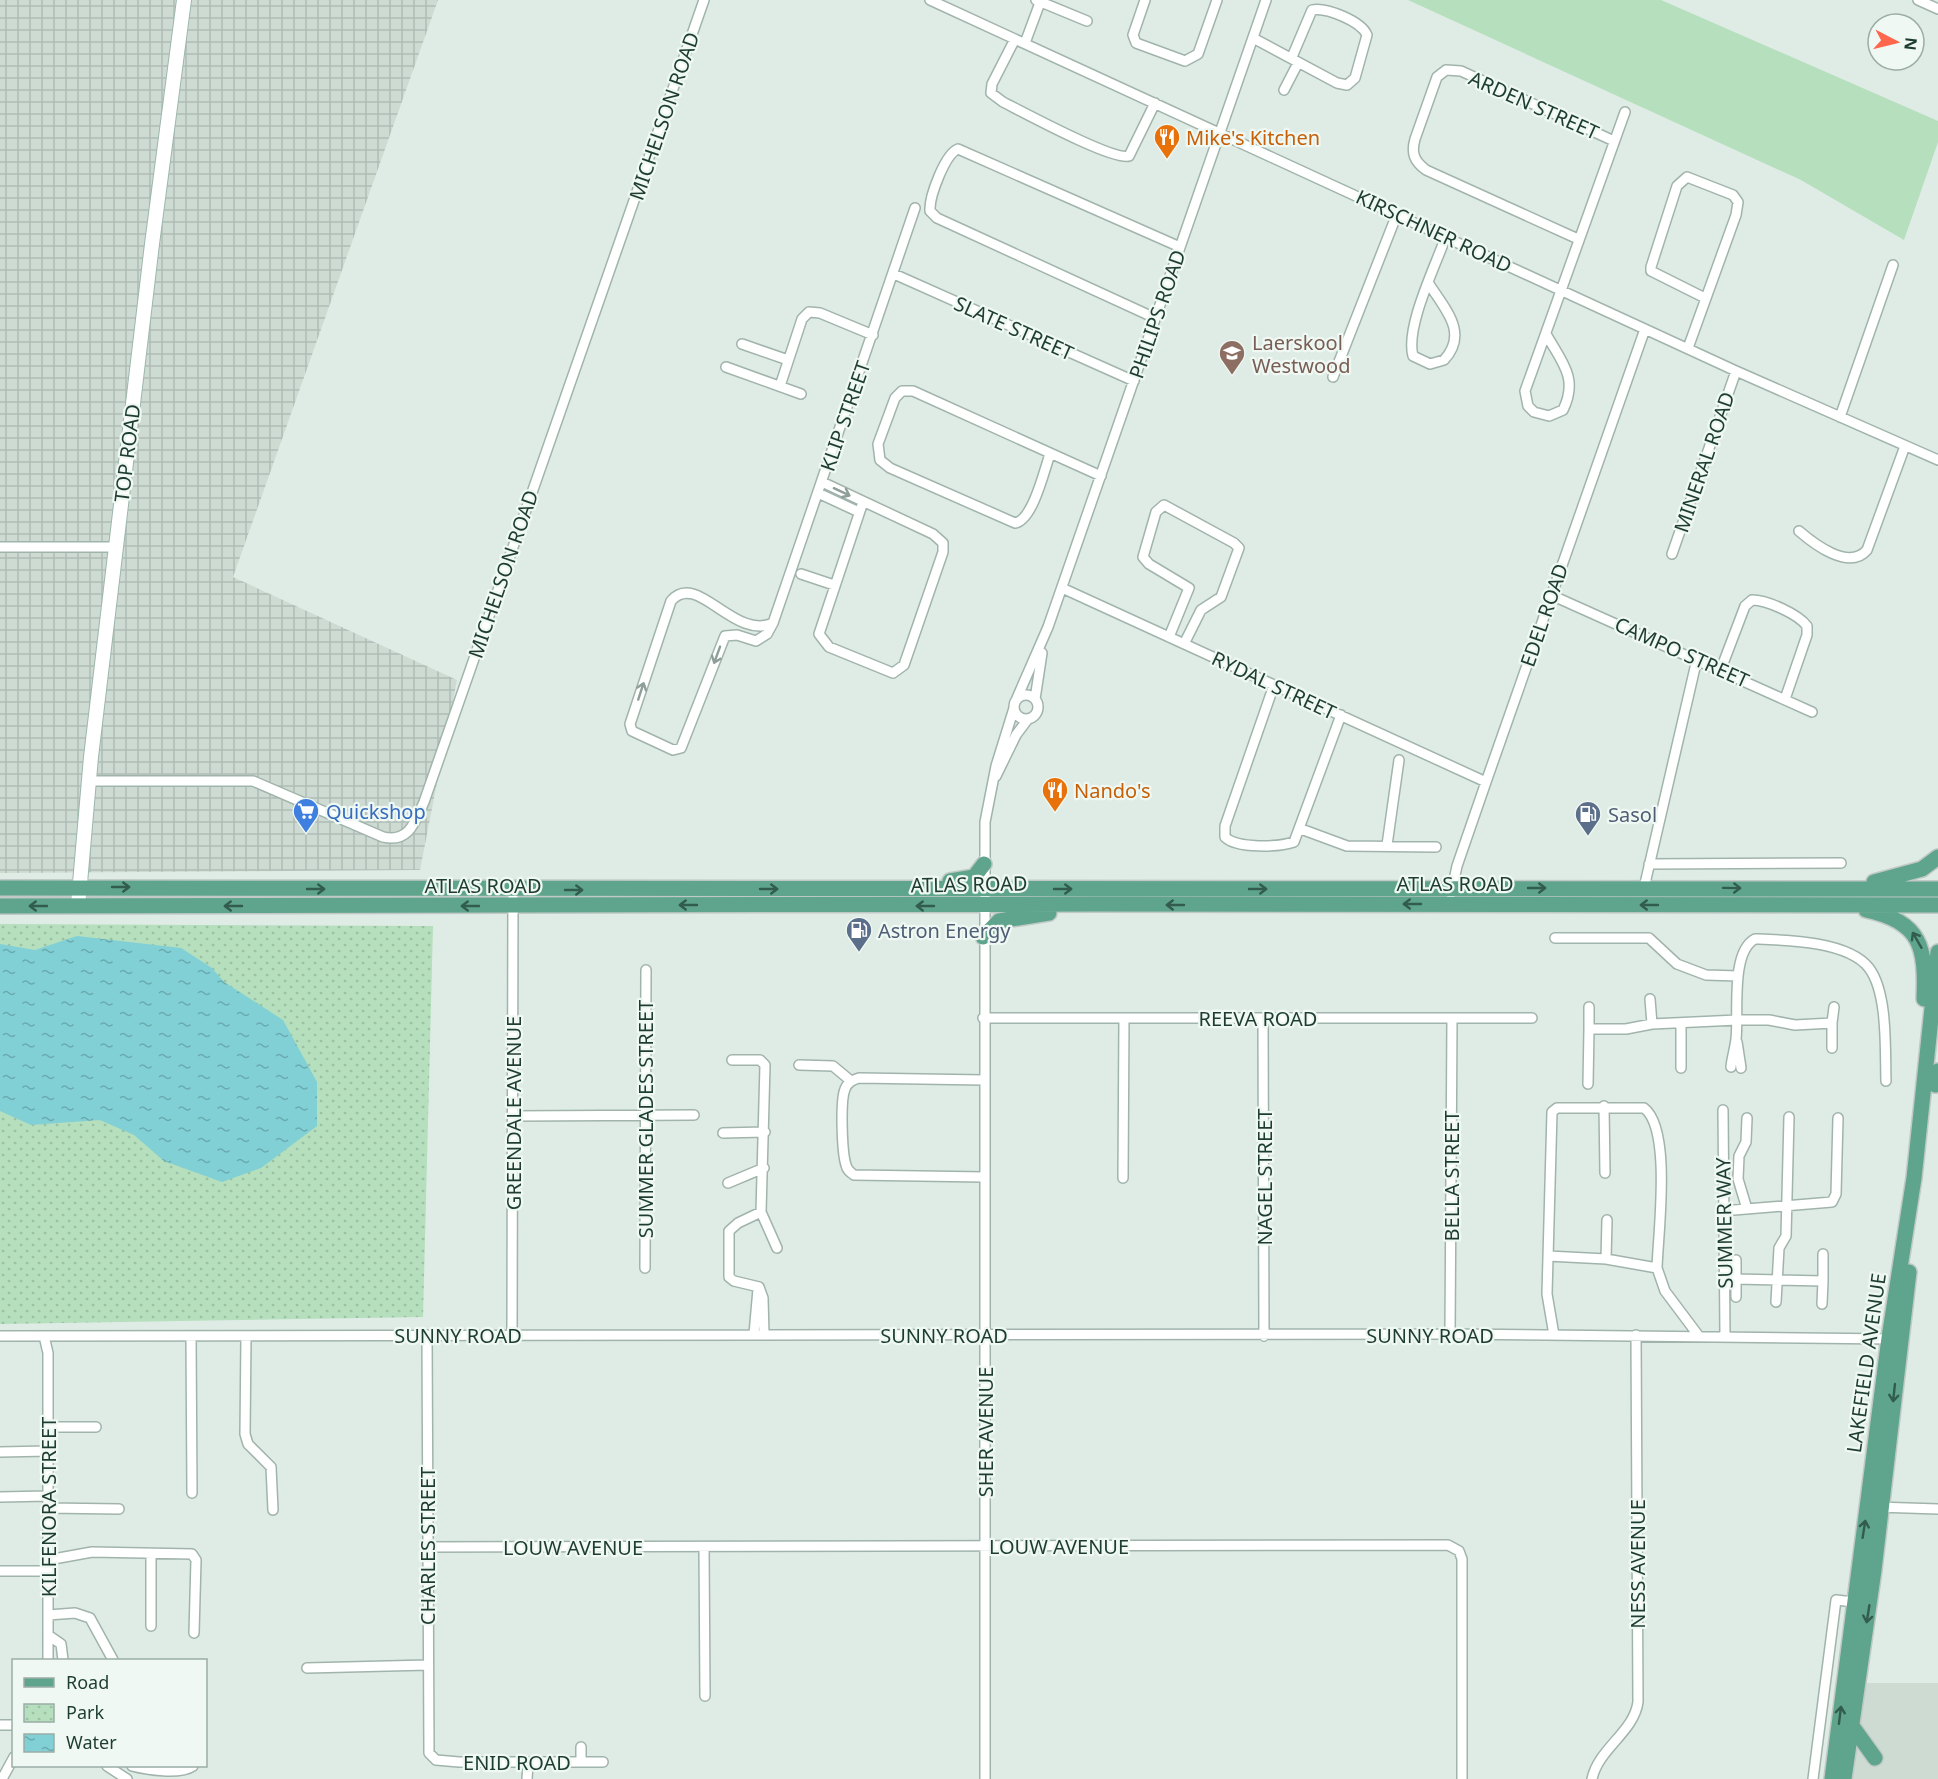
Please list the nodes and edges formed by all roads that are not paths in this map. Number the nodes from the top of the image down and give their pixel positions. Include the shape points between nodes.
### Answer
1 (184, 0) edge
2 (704, 0) edge
3 (930, 0) edge
4 (1145, 0) edge
5 (1217, 0) edge
6 (1266, 0) edge
7 (1918, 0) edge
8 (1039, 1) edge
9 (1938, 9) edge
10 (1087, 21) dead end
11 (1253, 38) junction
12 (1015, 39) junction
13 (1025, 43) junction
14 (1295, 60) junction
15 (1284, 90) dead end
16 (1155, 104) junction
17 (1625, 112) dead end
18 (1220, 134) junction
19 (1614, 141) junction
20 (915, 208) dead end
21 (1397, 214) junction
22 (1446, 236) junction
23 (1578, 239) junction
24 (1180, 247) junction
25 (1893, 265) dead end
26 (894, 274) junction
27 (1429, 285) junction
28 (1563, 290) junction
29 (1705, 298) junction
30 (1155, 318) junction
31 (1646, 329) junction
32 (1546, 334) junction
33 (873, 335) junction
34 (742, 344) dead end
35 (1688, 348) junction
36 (788, 360) junction
37 (726, 367) dead end
38 (1737, 371) junction
39 (1333, 377) dead end
40 (1134, 381) junction
41 (780, 386) junction
42 (801, 394) dead end
43 (1840, 417) junction
44 (1905, 446) junction
45 (1050, 454) junction
46 (1938, 460) edge
47 (1101, 476) junction
48 (822, 482) junction
49 (818, 493) junction
50 (863, 501) junction
51 (859, 512) junction
52 (1799, 531) dead end
53 (0, 547) edge
54 (116, 547) junction
55 (1672, 554) dead end
56 (801, 574) dead end
57 (834, 585) junction
58 (1062, 588) junction
59 (1551, 595) junction
60 (773, 623) junction
61 (1048, 627) junction
62 (1169, 637) junction
63 (1184, 644) junction
64 (1697, 659) junction
65 (1721, 669) junction
66 (1274, 685) junction
67 (1017, 698) junction
68 (1035, 699) junction
69 (1785, 699) junction
70 (1014, 708) junction
71 (1812, 712) dead end
72 (1341, 716) junction
73 (1028, 718) junction
74 (1399, 760) dead end
75 (994, 777) junction
76 (88, 781) junction
77 (1486, 782) junction
78 (1301, 829) junction
79 (1387, 845) junction
80 (1436, 847) dead end
81 (1938, 857) edge
82 (1841, 863) dead end
83 (984, 864) junction
84 (1649, 864) junction
85 (78, 887) junction
86 (0, 888) edge
87 (1644, 888) junction
88 (906, 889) junction
89 (1938, 889) edge
90 (513, 890) junction
91 (1842, 890) junction
92 (1451, 896) junction
93 (984, 897) junction
94 (1094, 904) junction
95 (1836, 905) junction
96 (1938, 905) edge
97 (0, 906) edge
98 (78, 906) junction
99 (513, 906) junction
100 (983, 937) junction
101 (1555, 938) dead end
102 (1938, 952) edge
103 (646, 970) dead end
104 (1738, 976) junction
105 (1650, 999) dead end
106 (1589, 1007) dead end
107 (1834, 1007) dead end
108 (984, 1018) junction
109 (1124, 1018) junction
110 (1263, 1018) junction
111 (1532, 1018) dead end
112 (1452, 1019) junction
113 (1737, 1020) junction
114 (1681, 1023) junction
115 (1832, 1023) junction
116 (1652, 1024) junction
117 (1589, 1029) junction
118 (1832, 1048) dead end
119 (732, 1060) dead end
120 (1938, 1064) edge
121 (799, 1065) dead end
122 (1681, 1068) dead end
123 (1736, 1068) dead end
124 (1936, 1078) edge
125 (984, 1080) junction
126 (851, 1081) junction
127 (1886, 1081) dead end
128 (1588, 1084) dead end
129 (1924, 1101) junction
130 (1604, 1106) junction
131 (1723, 1110) dead end
132 (646, 1115) junction
133 (694, 1115) dead end
134 (514, 1116) junction
135 (1789, 1117) dead end
136 (1748, 1118) dead end
137 (1839, 1118) dead end
138 (765, 1132) junction
139 (723, 1133) dead end
140 (764, 1167) junction
141 (1605, 1173) dead end
142 (984, 1177) junction
143 (1123, 1178) dead end
144 (728, 1184) dead end
145 (1787, 1206) junction
146 (1747, 1209) junction
147 (1734, 1210) dead end
148 (761, 1212) junction
149 (1607, 1220) dead end
150 (777, 1248) dead end
151 (1823, 1254) dead end
152 (1548, 1256) junction
153 (1606, 1259) junction
154 (1736, 1260) dead end
155 (645, 1268) dead end
156 (1657, 1268) junction
157 (1736, 1279) junction
158 (1778, 1280) junction
159 (1822, 1281) junction
160 (1736, 1297) dead end
161 (1776, 1302) dead end
162 (1822, 1304) dead end
163 (759, 1334) junction
164 (1450, 1334) junction
165 (56, 1335) junction
166 (427, 1335) junction
167 (513, 1335) junction
168 (984, 1335) junction
169 (1554, 1335) junction
170 (1636, 1335) junction
171 (1698, 1335) junction
172 (1725, 1335) junction
173 (0, 1336) edge
174 (44, 1336) junction
175 (191, 1336) junction
176 (246, 1336) junction
177 (1264, 1336) junction
178 (1894, 1339) junction
179 (48, 1353) junction
180 (48, 1427) junction
181 (96, 1427) dead end
182 (48, 1451) junction
183 (0, 1452) edge
184 (192, 1493) dead end
185 (48, 1496) junction
186 (0, 1497) edge
187 (1875, 1507) junction
188 (48, 1508) junction
189 (118, 1509) dead end
190 (1938, 1509) edge
191 (273, 1510) dead end
192 (986, 1545) junction
193 (428, 1547) junction
194 (704, 1547) junction
195 (151, 1554) junction
196 (48, 1560) junction
197 (0, 1570) edge
198 (49, 1571) junction
199 (1854, 1602) junction
200 (48, 1615) junction
201 (151, 1626) dead end
202 (194, 1632) dead end
203 (48, 1635) junction
204 (48, 1659) edge
205 (63, 1659) edge
206 (112, 1659) edge
207 (428, 1665) junction
208 (307, 1668) dead end
209 (705, 1696) dead end
210 (1852, 1726) junction
211 (581, 1747) dead end
212 (431, 1757) joint
213 (1875, 1758) dead end
214 (12, 1761) edge
215 (581, 1762) junction
216 (603, 1762) dead end
217 (528, 1763) junction
218 (109, 1767) edge
219 (147, 1767) edge
220 (191, 1767) edge
221 (2, 1779) edge
222 (127, 1779) edge
223 (527, 1779) edge
224 (985, 1779) edge
225 (1462, 1779) edge
226 (1592, 1779) edge
227 (1813, 1779) edge
228 (1832, 1779) edge
229 (1844, 1779) edge

1 - 54 street, TOP ROAD
2 - 76 street, MICHELSON ROAD via 423,802 409,832 398,838 383,837 253,781
3 - 12 street, KIRSCHNER ROAD
4 - 5 street via 1133,35 1136,43 1185,61 1198,54
6 - 11 street, PHILIPS ROAD
7 - 9 street
8 - 10 street
8 - 13 street
11 - 14 street
11 - 18 street, PHILIPS ROAD
12 - 13 street, KIRSCHNER ROAD
12 - 16 street via 991,93 1094,146 1120,157 1129,156
13 - 16 street, KIRSCHNER ROAD
14 - 14 street via 1337,83 1352,82 1367,40 1366,31 1328,11 1312,10
14 - 15 street
16 - 18 street, KIRSCHNER ROAD
17 - 19 street, ARDEN STREET
18 - 21 street, KIRSCHNER ROAD
18 - 24 street, PHILIPS ROAD
19 - 23 street, ARDEN STREET
19 - 23 street, ARDEN STREET via 1461,71 1446,70 1437,77 1413,148 1416,161 1426,170
20 - 26 street, KLIP STREET
21 - 22 street, KIRSCHNER ROAD
21 - 39 street
22 - 27 street
22 - 28 street, KIRSCHNER ROAD
23 - 28 street, ARDEN STREET
24 - 30 street, PHILIPS ROAD
24 - 30 street via 958,149 945,163 930,202 930,211 937,218
25 - 43 street
26 - 33 street, KLIP STREET
26 - 40 street, SLATE STREET
27 - 27 street via 1411,340 1413,356 1430,364 1444,360 1456,336 1453,320
28 - 31 street, KIRSCHNER ROAD
28 - 32 street, ARDEN STREET
29 - 29 street via 1738,202 1733,195 1688,177 1677,186 1650,267 1660,278
29 - 35 street
30 - 40 street, PHILIPS ROAD
31 - 35 street, KIRSCHNER ROAD
31 - 59 street, EDEL ROAD
32 - 32 street, ARDEN STREET via 1525,391 1534,412 1549,416 1563,410 1571,389
33 - 36 street via 809,312 802,319
33 - 48 street, KLIP STREET
34 - 36 street
35 - 38 street, KIRSCHNER ROAD
36 - 41 street
37 - 41 street
38 - 43 street, KIRSCHNER ROAD
38 - 55 street, MINERAL ROAD
40 - 47 street, PHILIPS ROAD
41 - 42 street
43 - 44 street, KIRSCHNER ROAD
44 - 46 street, KIRSCHNER ROAD
44 - 52 street via 1863,555 1838,555 1814,544
45 - 45 street via 907,390 895,398 877,450 880,460 890,468 1015,523 1028,514
45 - 47 street
47 - 58 street, PHILIPS ROAD
48 - 49 street, KLIP STREET
48 -> 50 street
49 - 51 street
49 - 60 street, KLIP STREET
50 - 51 street
50 - 57 street via 933,534 944,547 899,670 893,673 853,658 822,641 819,630
51 - 57 street
53 - 54 street
54 - 76 street, TOP ROAD
56 - 57 street
58 - 61 street, PHILIPS ROAD
58 - 62 street, RYDAL STREET
59 - 64 street, CAMPO STREET
59 - 77 street, EDEL ROAD
60 -> 60 street via 760,640 730,634 722,639 681,748 673,750 632,731 630,724 675,596 689,592 734,620 753,626
61 - 67 street, PHILIPS ROAD
61 - 68 street, PHILIPS ROAD
62 - 63 street, RYDAL STREET
62 - 63 street via 1189,588 1149,564 1143,556 1156,512 1164,505 1239,548 1221,597 1201,610
63 - 66 street, RYDAL STREET
64 - 65 street, CAMPO STREET
64 - 84 street
65 - 69 street, CAMPO STREET
65 - 69 street via 1745,606 1752,600 1799,619 1807,626 1807,635
66 - 72 street, RYDAL STREET
66 - 78 street via 1224,832 1236,845 1261,845 1290,843
67 - 68 street via 1028,694
67 - 70 street
68 - 73 street via 1038,710
69 - 71 street, CAMPO STREET
70 - 73 street via 1018,716
70 - 75 street
72 - 77 street, RYDAL STREET
72 - 78 street
73 - 75 street
74 - 79 street
75 - 83 street via 986,807
76 - 85 street, TOP ROAD
77 - 92 street, EDEL ROAD
78 - 79 street via 1347,846
79 - 80 street
81 - 91 main road via 1906,876
82 - 84 street
83 - 88 main road via 968,879
83 - 93 street
84 - 87 street
85 - 86 main road, ATLAS ROAD
85 -> 90 main road, ATLAS ROAD
85 - 98 street, TOP ROAD
87 -> 91 main road, ATLAS ROAD
92 -> 87 main road, ATLAS ROAD
90 -> 88 main road, ATLAS ROAD
88 - 93 main road, ATLAS ROAD
89 - 91 main road, ATLAS ROAD
90 - 99 street, GREENDALE AVENUE
93 -> 92 main road, ATLAS ROAD
92 -> 94 main road, ATLAS ROAD
95 -> 92 main road, ATLAS ROAD
93 - 94 main road, ATLAS ROAD
93 -> 99 main road, ATLAS ROAD
93 - 100 street, SHER AVENUE
94 - 100 main road via 999,921
95 - 96 main road, ATLAS ROAD
129 -> 95 main road via 1920,1072 1926,969 1921,944 1901,922 1877,912
98 -> 97 main road, ATLAS ROAD
99 -> 98 main road, ATLAS ROAD
99 - 134 street, GREENDALE AVENUE
100 - 108 street, SHER AVENUE
101 - 104 street via 1649,938 1677,964 1706,975
102 - 129 main road, LAKEFIELD AVENUE
103 - 132 street, SUMMER GLADES STREET
104 - 113 street
104 - 127 street via 1744,952 1755,939 1807,941 1857,957 1868,966 1878,988
105 - 116 street
106 - 117 street
107 - 115 street
108 - 109 street, REEVA ROAD
108 - 125 street, SHER AVENUE
109 - 110 street, REEVA ROAD
109 - 143 street
110 - 112 street, REEVA ROAD
110 - 177 street, NAGEL STREET
111 - 112 street, REEVA ROAD
112 - 164 street, BELLA STREET
113 - 114 street
113 - 115 street via 1795,1025
113 - 123 street
114 - 116 street
114 - 122 street
115 - 118 street
116 - 117 street
117 - 128 street
119 - 138 street via 763,1062
120 - 124 main road, LAKEFIELD AVENUE
121 - 126 street via 833,1066
124 - 178 main road, LAKEFIELD AVENUE
125 - 126 street
125 - 142 street, SHER AVENUE
126 - 142 street via 843,1100 845,1162 852,1173
129 - 178 main road, LAKEFIELD AVENUE
130 - 141 street
130 - 152 street via 1557,1108 1552,1112
130 - 156 street via 1644,1108 1655,1124 1660,1148
131 - 172 street, SUMMER WAY
132 - 133 street
132 - 134 street
132 - 155 street, SUMMER GLADES STREET
134 - 167 street, GREENDALE AVENUE
135 - 145 street
136 - 146 street via 1738,1179
137 - 145 street via 1834,1199 1828,1204
138 - 139 street
138 - 140 street
140 - 144 street
140 - 148 street
142 - 168 street, SHER AVENUE
145 - 146 street
145 - 158 street
146 - 147 street
148 - 150 street
148 - 163 street via 738,1223 728,1234 729,1276 759,1287
149 - 153 street
151 - 159 street
152 - 153 street
152 - 169 street via 1547,1294
153 - 156 street
154 - 157 street
156 - 171 street via 1665,1291
157 - 158 street
157 - 160 street
158 - 159 street
158 - 161 street
159 - 162 street
163 - 167 street, SUNNY ROAD
163 - 168 street, SUNNY ROAD
164 - 169 street, SUNNY ROAD
164 - 177 street, SUNNY ROAD
165 - 174 street, SUNNY ROAD
165 - 175 street, SUNNY ROAD
165 - 179 street, KILFENORA STREET
166 - 167 street, SUNNY ROAD
166 - 176 street, SUNNY ROAD
166 - 193 street, CHARLES STREET
168 - 177 street, SUNNY ROAD
168 - 192 street, SHER AVENUE
169 - 170 street, SUNNY ROAD
170 - 171 street, SUNNY ROAD
170 - 226 street, NESS AVENUE via 1638,1702 1632,1719 1599,1763
171 - 172 street, SUNNY ROAD
172 - 178 street, SUNNY ROAD
173 - 174 street, SUNNY ROAD
174 - 179 street, KILFENORA STREET
175 - 176 street, SUNNY ROAD
175 - 184 street
176 - 191 street via 245,1434 248,1444 272,1467
178 - 187 main road, LAKEFIELD AVENUE
179 - 180 street, KILFENORA STREET
180 - 181 street
180 - 182 street, KILFENORA STREET
182 - 183 street
182 - 185 street, KILFENORA STREET
185 - 186 street
185 - 188 street, KILFENORA STREET
187 - 190 street
199 -> 187 main road, LAKEFIELD AVENUE
187 -> 210 main road, LAKEFIELD AVENUE
188 - 189 street
188 - 196 street, KILFENORA STREET
192 - 194 street, LOUW AVENUE
192 - 224 street, SHER AVENUE
192 - 225 street, LOUW AVENUE via 1454,1547 1462,1559
193 - 194 street, LOUW AVENUE
193 - 207 street, CHARLES STREET
194 - 209 street
195 - 196 street via 92,1552
195 - 201 street
195 - 202 street via 194,1556
196 - 198 street, KILFENORA STREET
197 - 198 street
198 - 200 street, KILFENORA STREET
199 - 227 street via 1836,1600
228 -> 199 main road, LAKEFIELD AVENUE
200 - 203 street, KILFENORA STREET
200 - 206 street via 75,1613 90,1618
203 - 204 street, KILFENORA STREET
203 - 205 street via 61,1644
207 - 208 street
207 - 212 street, CHARLES STREET via 427,1739
210 - 213 main road
210 - 229 main road, LAKEFIELD AVENUE
211 - 215 street
212 - 217 street, ENID ROAD via 459,1762
214 - 221 street
215 - 216 street, ENID ROAD
215 - 217 street, ENID ROAD
217 - 223 street
218 - 222 street
219 - 220 street

